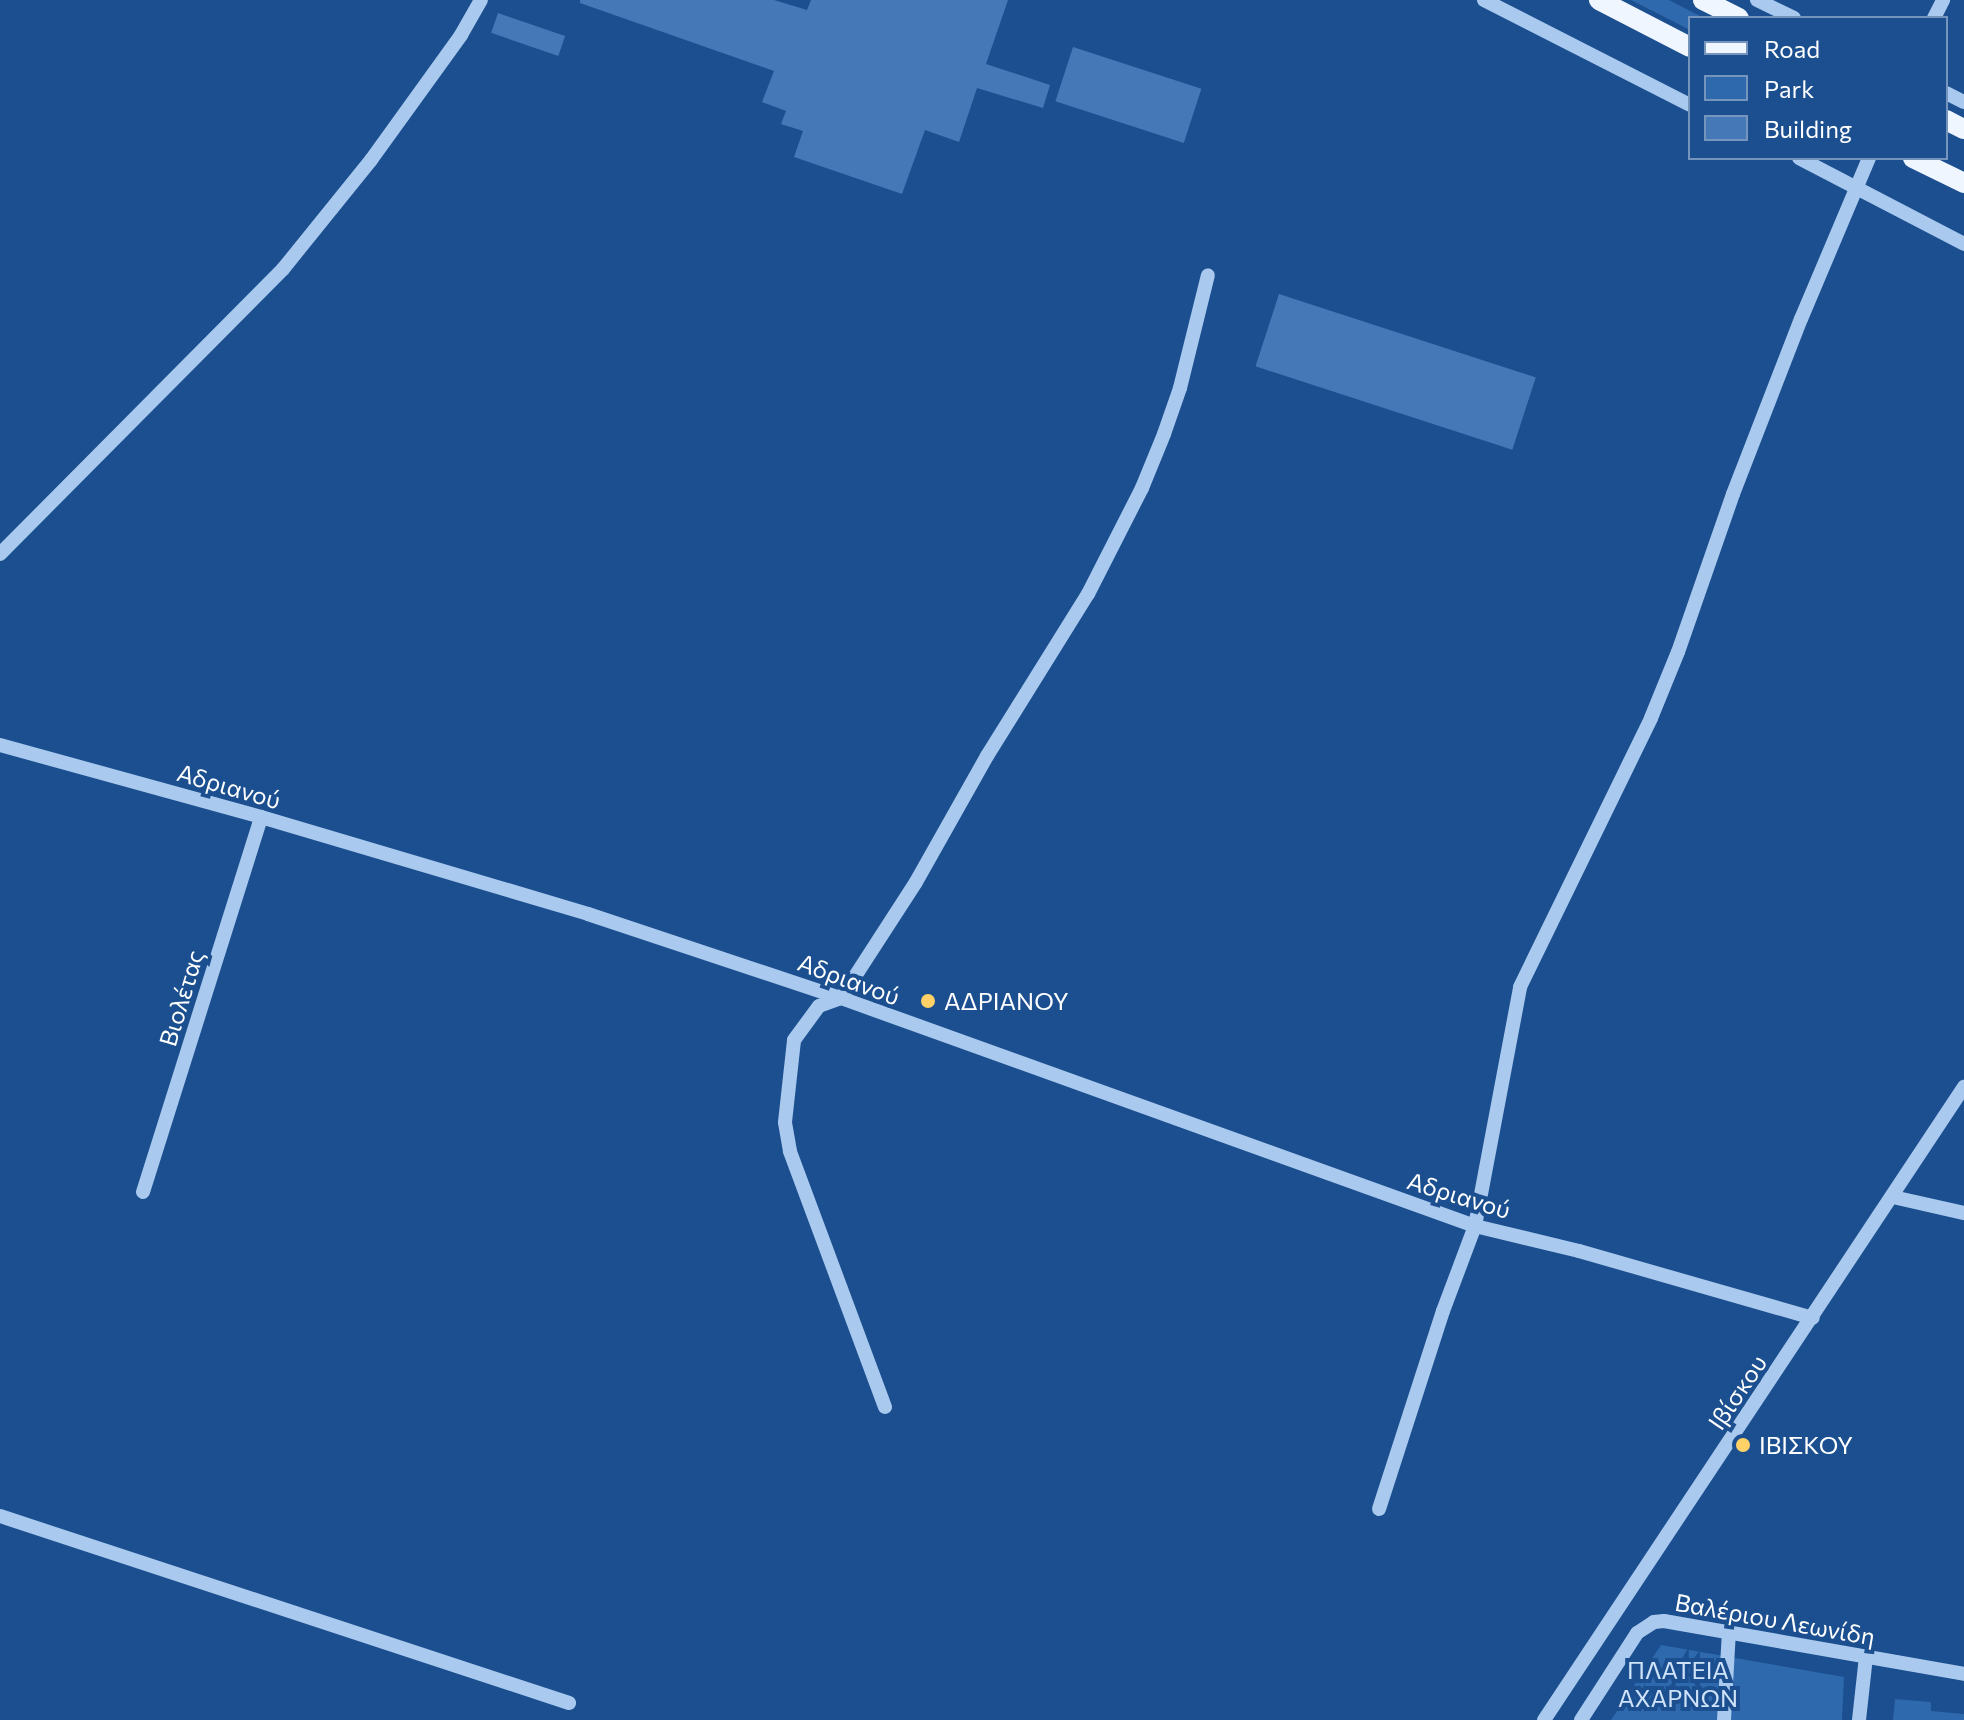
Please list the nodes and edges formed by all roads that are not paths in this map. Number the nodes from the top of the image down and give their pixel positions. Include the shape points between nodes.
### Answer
1 (481, 0) edge
2 (1484, 0) edge
3 (1599, 0) edge
4 (1703, 0) edge
5 (1757, 0) edge
6 (1735, 16) edge
7 (1790, 16) edge
8 (1688, 46) edge
9 (1688, 104) edge
10 (1803, 160) edge
11 (1868, 160) edge
12 (1917, 160) edge
13 (1964, 183) edge
14 (1856, 186) junction
15 (1964, 244) edge
16 (1208, 275) dead end
17 (0, 554) edge
18 (0, 745) edge
19 (261, 817) junction
20 (841, 998) junction
21 (1964, 1087) edge
22 (143, 1192) dead end
23 (1893, 1197) junction
24 (1964, 1213) edge
25 (1475, 1226) junction
26 (1813, 1318) junction
27 (885, 1407) dead end
28 (1379, 1509) dead end
29 (0, 1516) edge
30 (1729, 1631) junction
31 (1866, 1657) junction
32 (1964, 1674) edge
33 (569, 1703) dead end
34 (1544, 1720) edge
35 (1581, 1720) edge
36 (1724, 1720) edge
37 (1859, 1720) edge

1 - 17 street via 371,160 283,269
2 - 9 street
3 - 8 main road
4 - 6 main road
5 - 7 street
10 - 14 street
11 - 14 street
12 - 13 main road
14 - 15 street
14 - 25 street via 1651,718 1520,987
16 - 20 street via 1180,388 1129,515 1088,594
18 - 19 street, Αδριανού
19 - 20 street, Αδριανού via 588,914
19 - 22 street, Βιολέτας
20 - 25 street, Αδριανού
20 - 27 street via 819,1006 794,1040 785,1122 805,1196
21 - 23 street, Ιβίσκου
23 - 24 street
23 - 26 street, Ιβίσκου
25 - 26 street, Αδριανού
25 - 28 street
26 - 34 street, Ιβίσκου
29 - 33 street
30 - 31 street, Βαλέριου Λεωνίδη
30 - 35 street, Βαλέριου Λεωνίδη via 1675,1620 1645,1627
30 - 36 street
31 - 32 street, Βαλέριου Λεωνίδη
31 - 37 street

